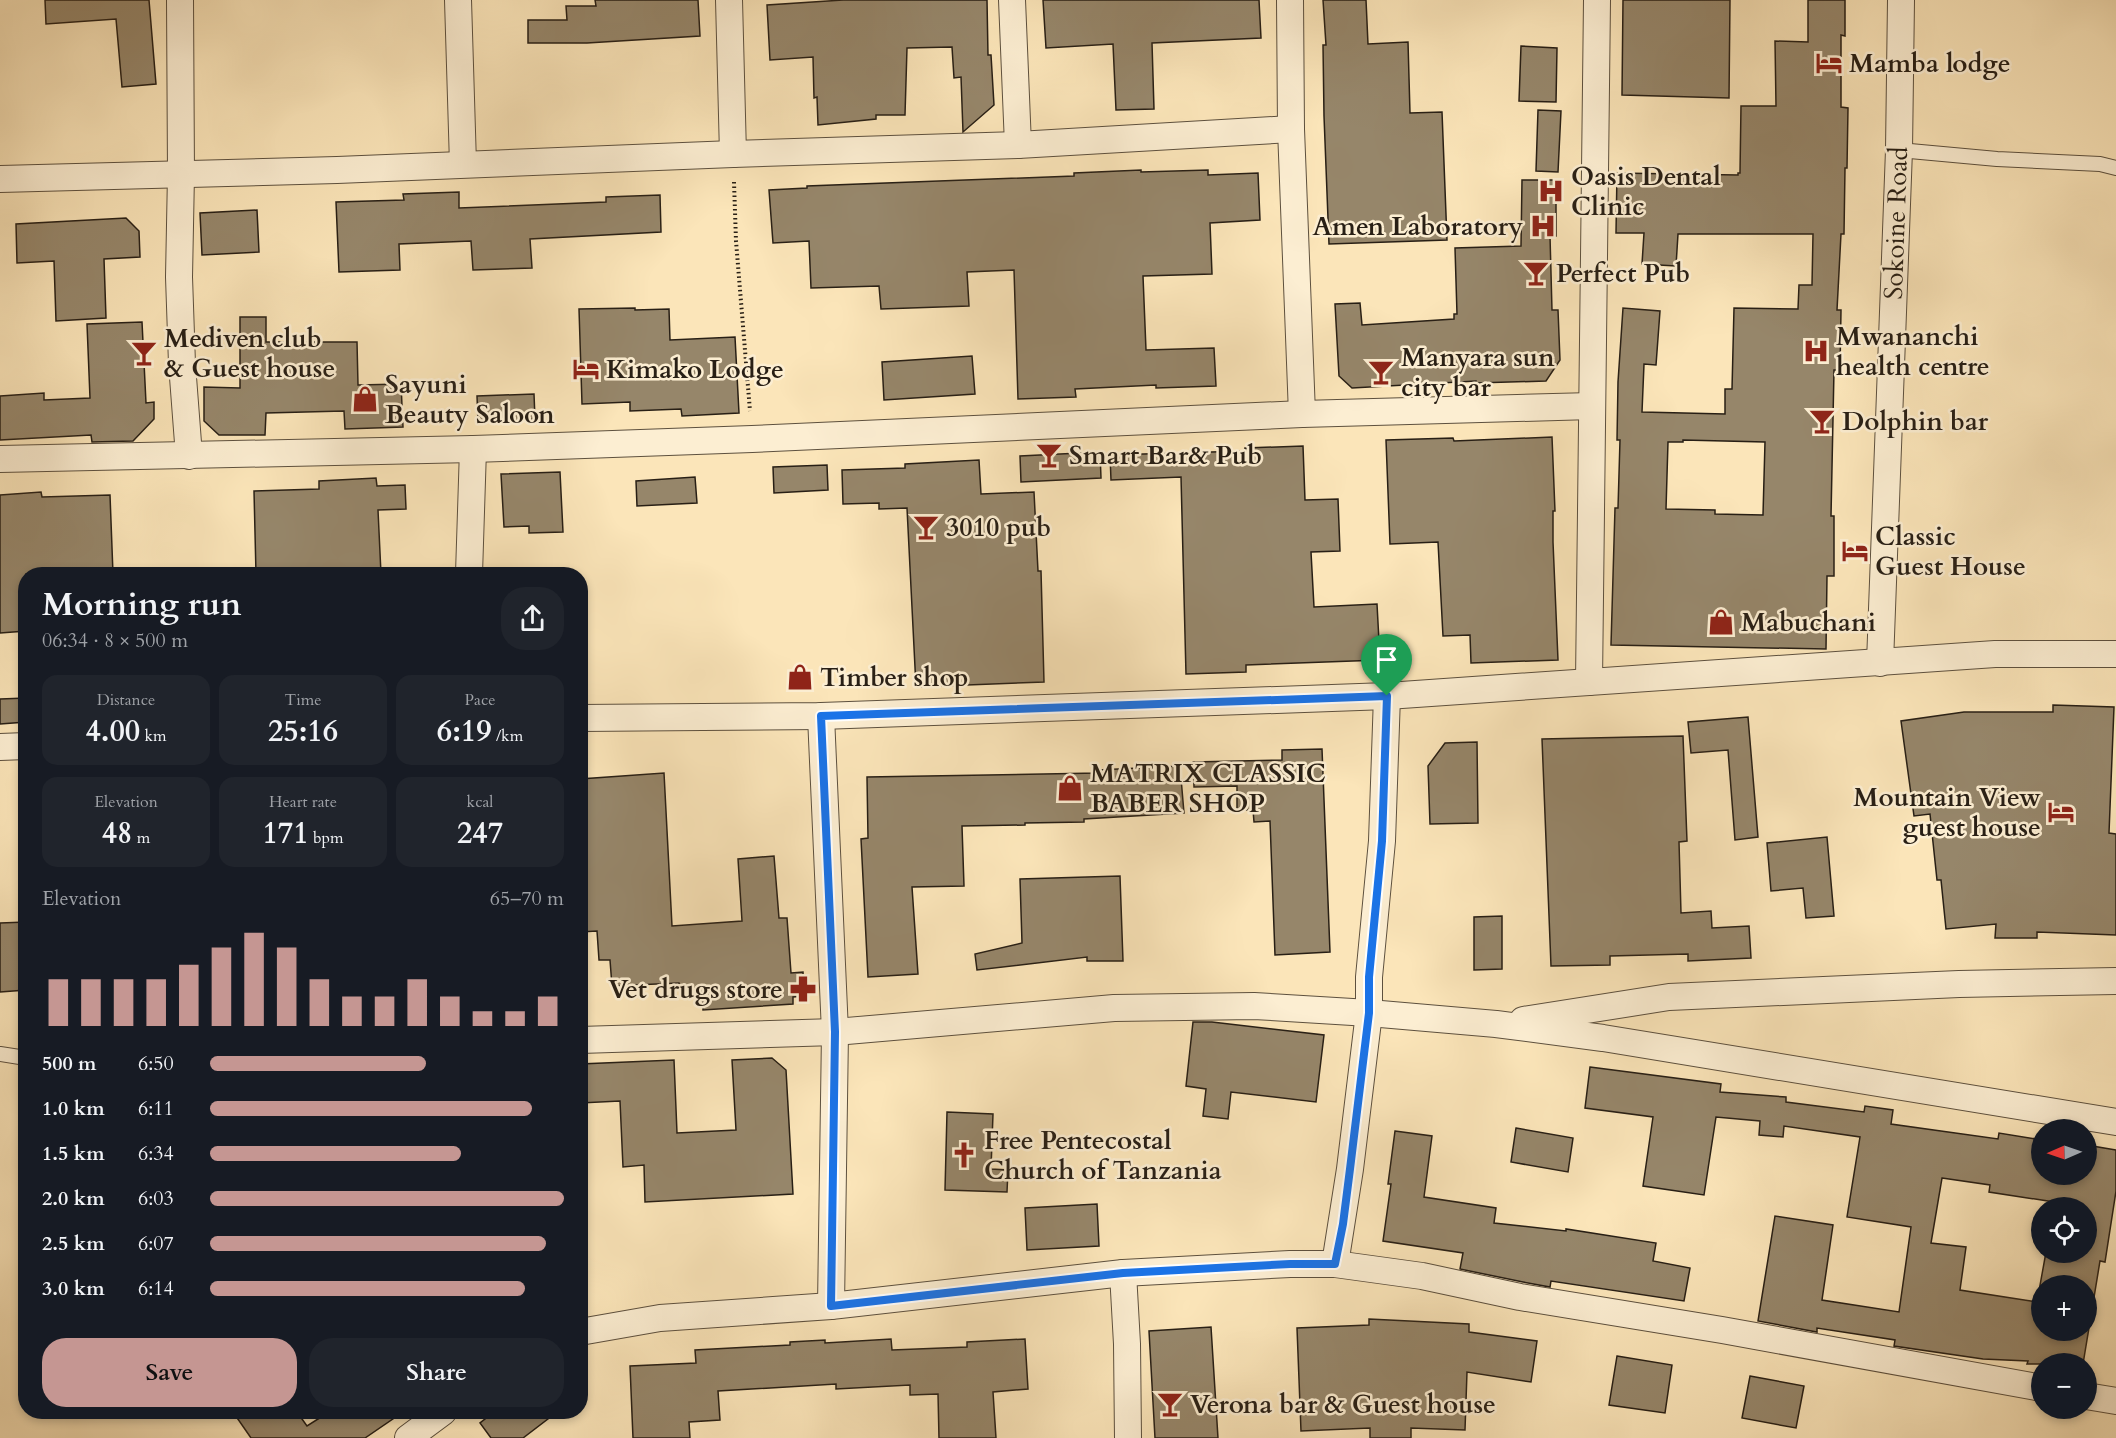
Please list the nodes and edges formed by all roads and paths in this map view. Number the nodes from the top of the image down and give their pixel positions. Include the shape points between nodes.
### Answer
1 (180, 0) edge
2 (458, 0) edge
3 (729, 0) edge
4 (1012, 0) edge
5 (1290, 0) edge
6 (1597, 0) edge
7 (1901, 0) edge
8 (1291, 129) junction
9 (1018, 145) junction
10 (1899, 150) junction
11 (733, 154) junction
12 (463, 164) junction
13 (2116, 168) edge
14 (181, 174) junction
15 (0, 178) edge
16 (1592, 406) junction
17 (1302, 414) junction
18 (752, 439) junction
19 (473, 449) junction
20 (189, 456) junction
21 (0, 459) edge
22 (470, 567) edge
23 (2116, 654) edge
24 (1880, 663) junction
25 (1589, 682) junction
26 (1387, 696) junction
27 (821, 716) junction
28 (588, 718) edge
29 (18, 746) edge
30 (0, 747) edge
31 (2116, 981) edge
32 (1369, 1013) junction
33 (1496, 1024) junction
34 (835, 1032) junction
35 (588, 1040) edge
36 (0, 1054) edge
37 (18, 1057) edge
38 (2116, 1122) edge
39 (1335, 1264) junction
40 (1123, 1273) junction
41 (831, 1306) junction
42 (588, 1331) edge
43 (2031, 1386) edge
44 (2097, 1398) edge
45 (2116, 1401) edge
46 (434, 1419) edge
47 (408, 1438) edge
48 (1128, 1438) edge

1 - 14 street
2 - 12 street
3 - 11 street
4 - 9 street
5 - 8 street
6 - 16 street
7 - 10 street, Sokoine Road
8 - 9 street
8 - 17 street
9 - 11 street
10 - 13 lane
10 - 24 street, Sokoine Road
11 - 12 street
11 - 18 path
12 - 14 street
14 - 15 street
14 - 20 street via 179,277
16 - 17 street
16 - 25 street
17 - 18 street
18 - 19 street
19 - 20 street
19 - 22 street
20 - 21 street
23 - 24 street via 1995,654
24 - 25 street
25 - 26 street
26 - 27 street
26 - 32 street via 1382,841
27 - 28 street
27 - 34 street
29 - 30 street
31 - 33 street via 1669,997
32 - 33 street
32 - 34 street via 1254,1006 1114,1008
32 - 39 street
33 - 38 street
34 - 35 street
34 - 41 street
36 - 37 lane
39 - 40 street
39 - 43 street via 1422,1276 1520,1297
40 - 41 street
40 - 48 street
41 - 42 street via 660,1318
44 - 45 street
46 - 47 street

